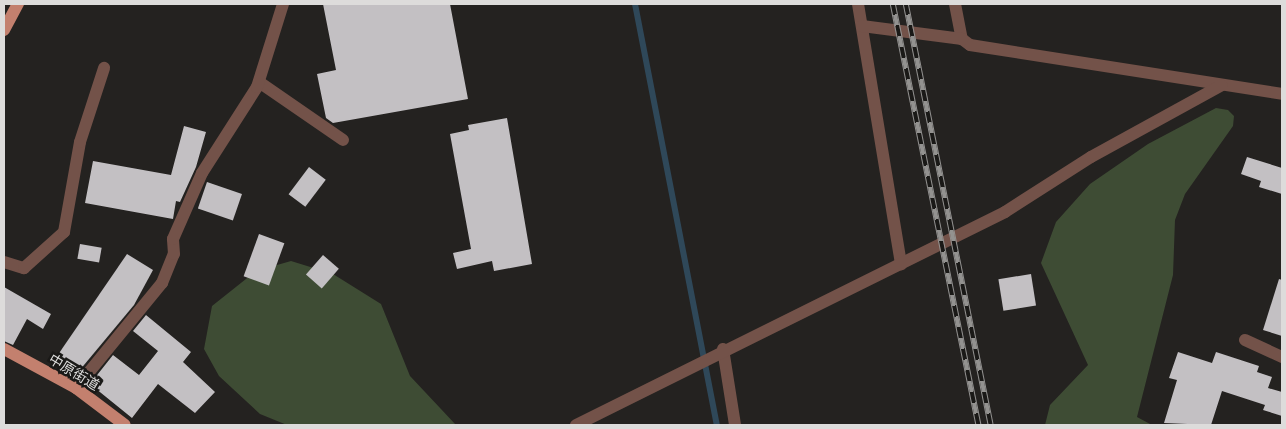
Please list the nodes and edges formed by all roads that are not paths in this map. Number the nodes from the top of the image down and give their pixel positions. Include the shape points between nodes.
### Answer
1 (18, 4) edge
2 (282, 4) edge
3 (858, 4) edge
4 (955, 4) edge
5 (862, 26) junction
6 (4, 30) edge
7 (962, 39) junction
8 (104, 68) dead end
9 (259, 82) junction
10 (1222, 85) junction
11 (1282, 94) edge
12 (343, 140) dead end
13 (4, 262) edge
14 (901, 264) junction
15 (1245, 340) dead end
16 (4, 349) edge
17 (721, 351) junction
18 (1282, 358) edge
19 (76, 388) junction
20 (126, 425) edge
21 (576, 425) edge
22 (735, 425) edge

1 - 6 main road
2 - 9 street
3 - 5 street
4 - 7 street
5 - 7 street
5 - 14 street
7 - 10 street via 970,45
8 - 13 street via 80,142 64,232 24,268
9 - 12 street
9 - 19 street via 202,173 173,239 174,254 162,283
10 - 11 street
10 - 14 street via 1091,157 1005,212
14 - 17 street
15 - 18 street
16 - 19 main road, 中原街道
17 - 21 street
17 - 22 street
19 - 20 main road, 中原街道

